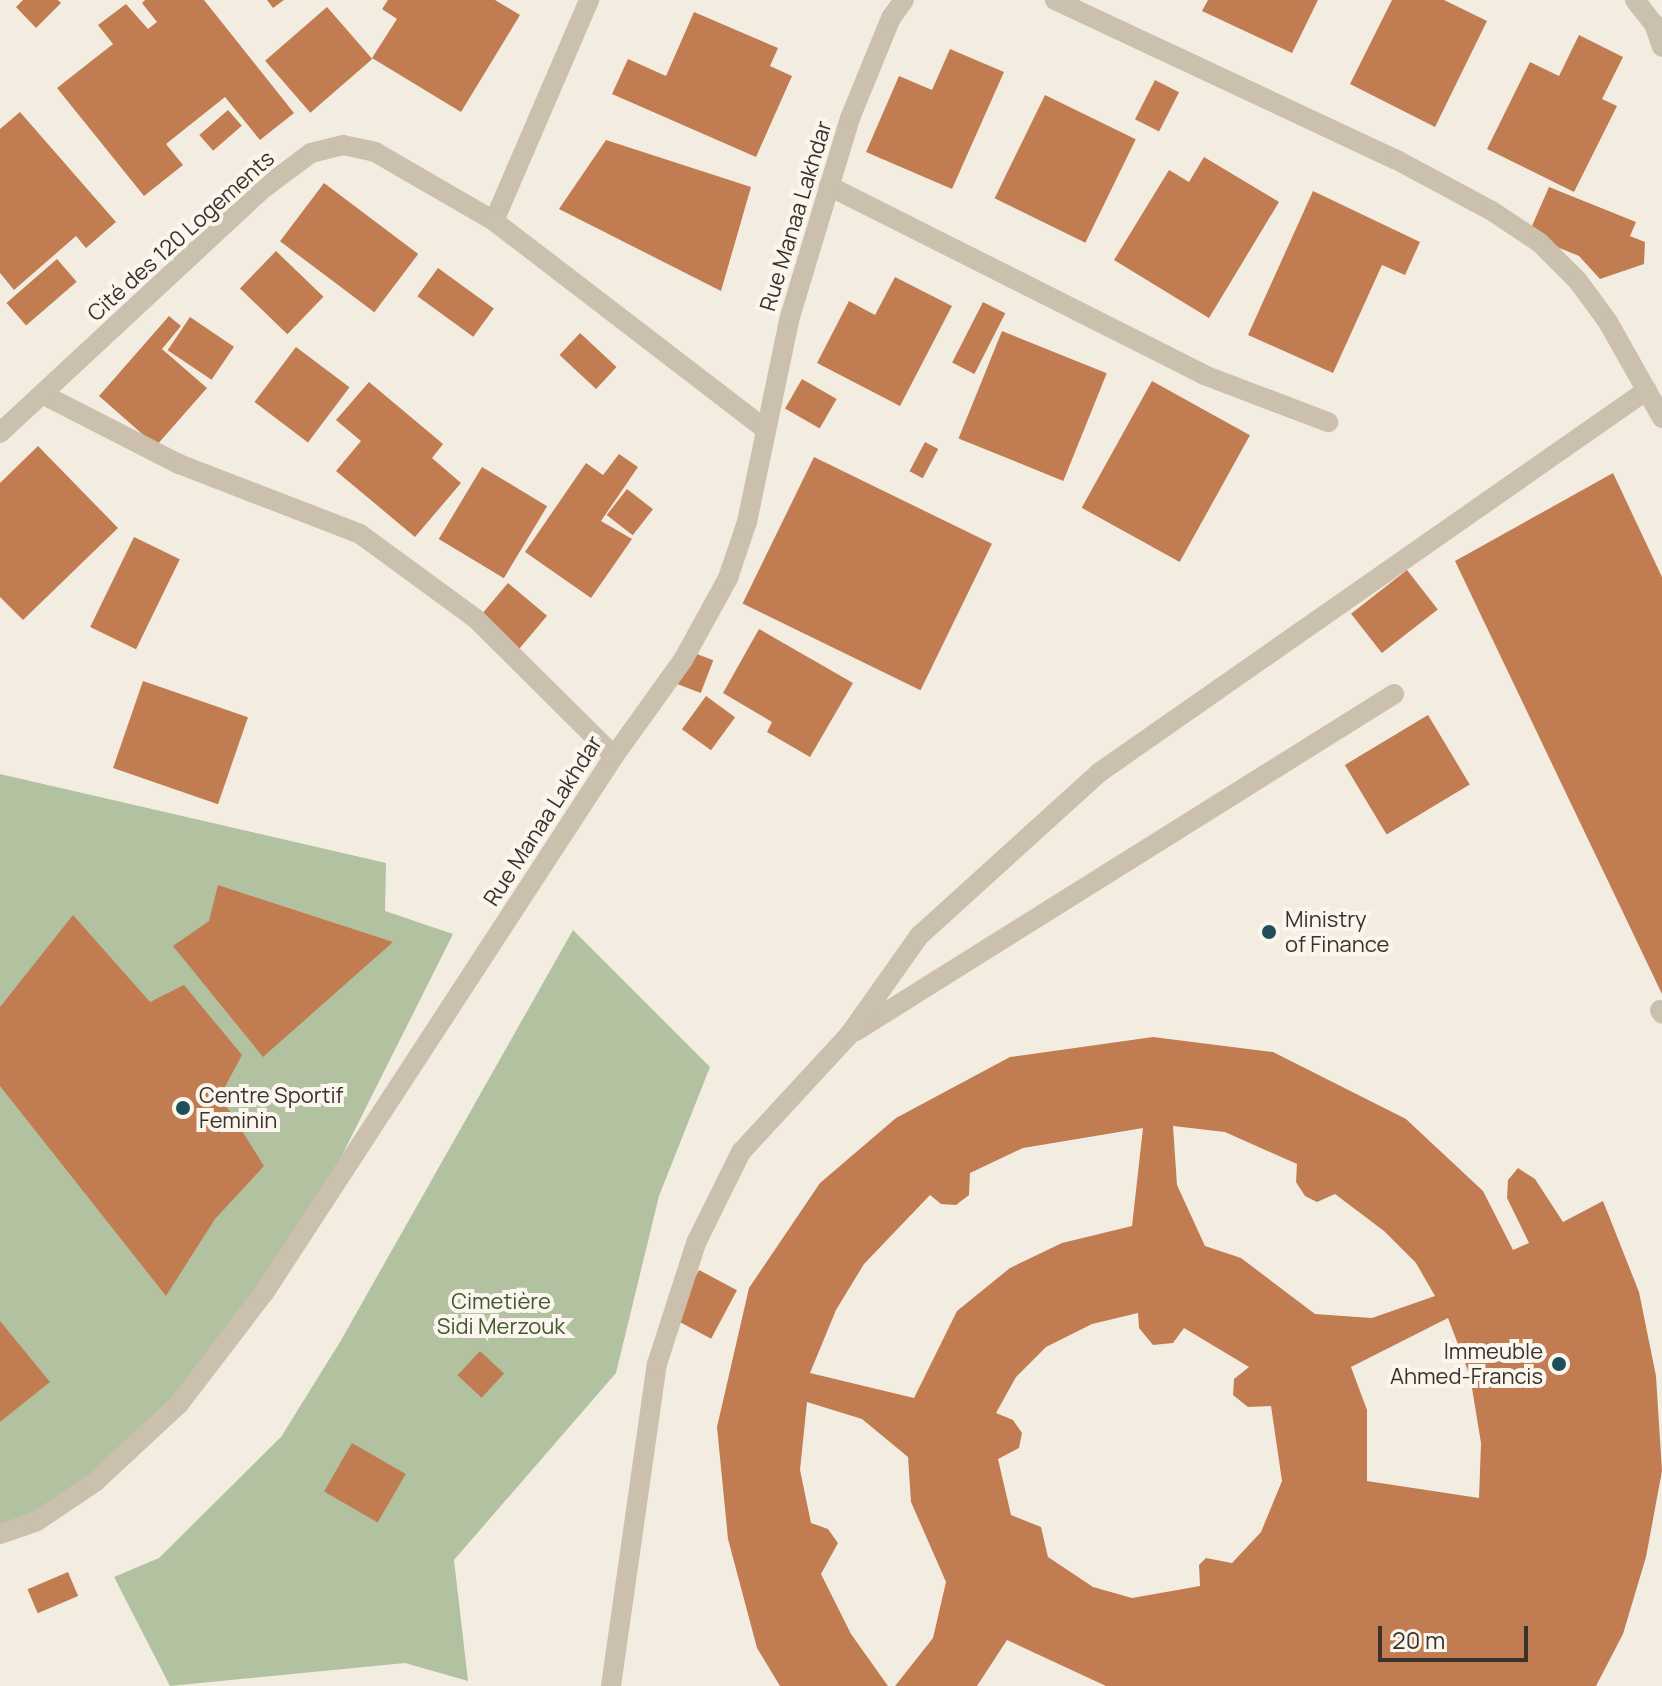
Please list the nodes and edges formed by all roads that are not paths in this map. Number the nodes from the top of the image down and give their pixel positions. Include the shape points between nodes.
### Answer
1 (589, 0) edge
2 (904, 0) edge
3 (1055, 0) edge
4 (1635, 0) edge
5 (1662, 47) edge
6 (829, 186) junction
7 (494, 221) junction
8 (1647, 390) junction
9 (44, 395) junction
10 (1662, 418) edge
11 (1328, 422) dead end
12 (765, 429) junction
13 (0, 433) edge
14 (1394, 694) dead end
15 (614, 756) junction
16 (849, 1035) junction
17 (0, 1534) edge
18 (611, 1686) edge

1 - 7 street
2 - 6 street, Rue Manaa Lakhdar via 871,64
3 - 8 street via 1381,152 1492,211 1540,243 1578,281
4 - 5 street via 1654,24
6 - 11 street via 1204,375
6 - 12 street, Rue Manaa Lakhdar via 790,317
7 - 9 street, Cité des 120 Logements via 375,152 343,145 311,153 260,191
7 - 12 street, Cité des 120 Logements
8 - 10 street
8 - 16 street via 1100,772 919,936
9 - 13 street, Cité des 120 Logements
9 - 15 street via 179,464 360,534 476,619
12 - 15 street, Rue Manaa Lakhdar via 747,522 728,578 683,660
14 - 16 street
15 - 17 street, Rue Manaa Lakhdar via 264,1293 179,1404 95,1482 37,1521
16 - 18 street via 741,1152 696,1243 657,1364

